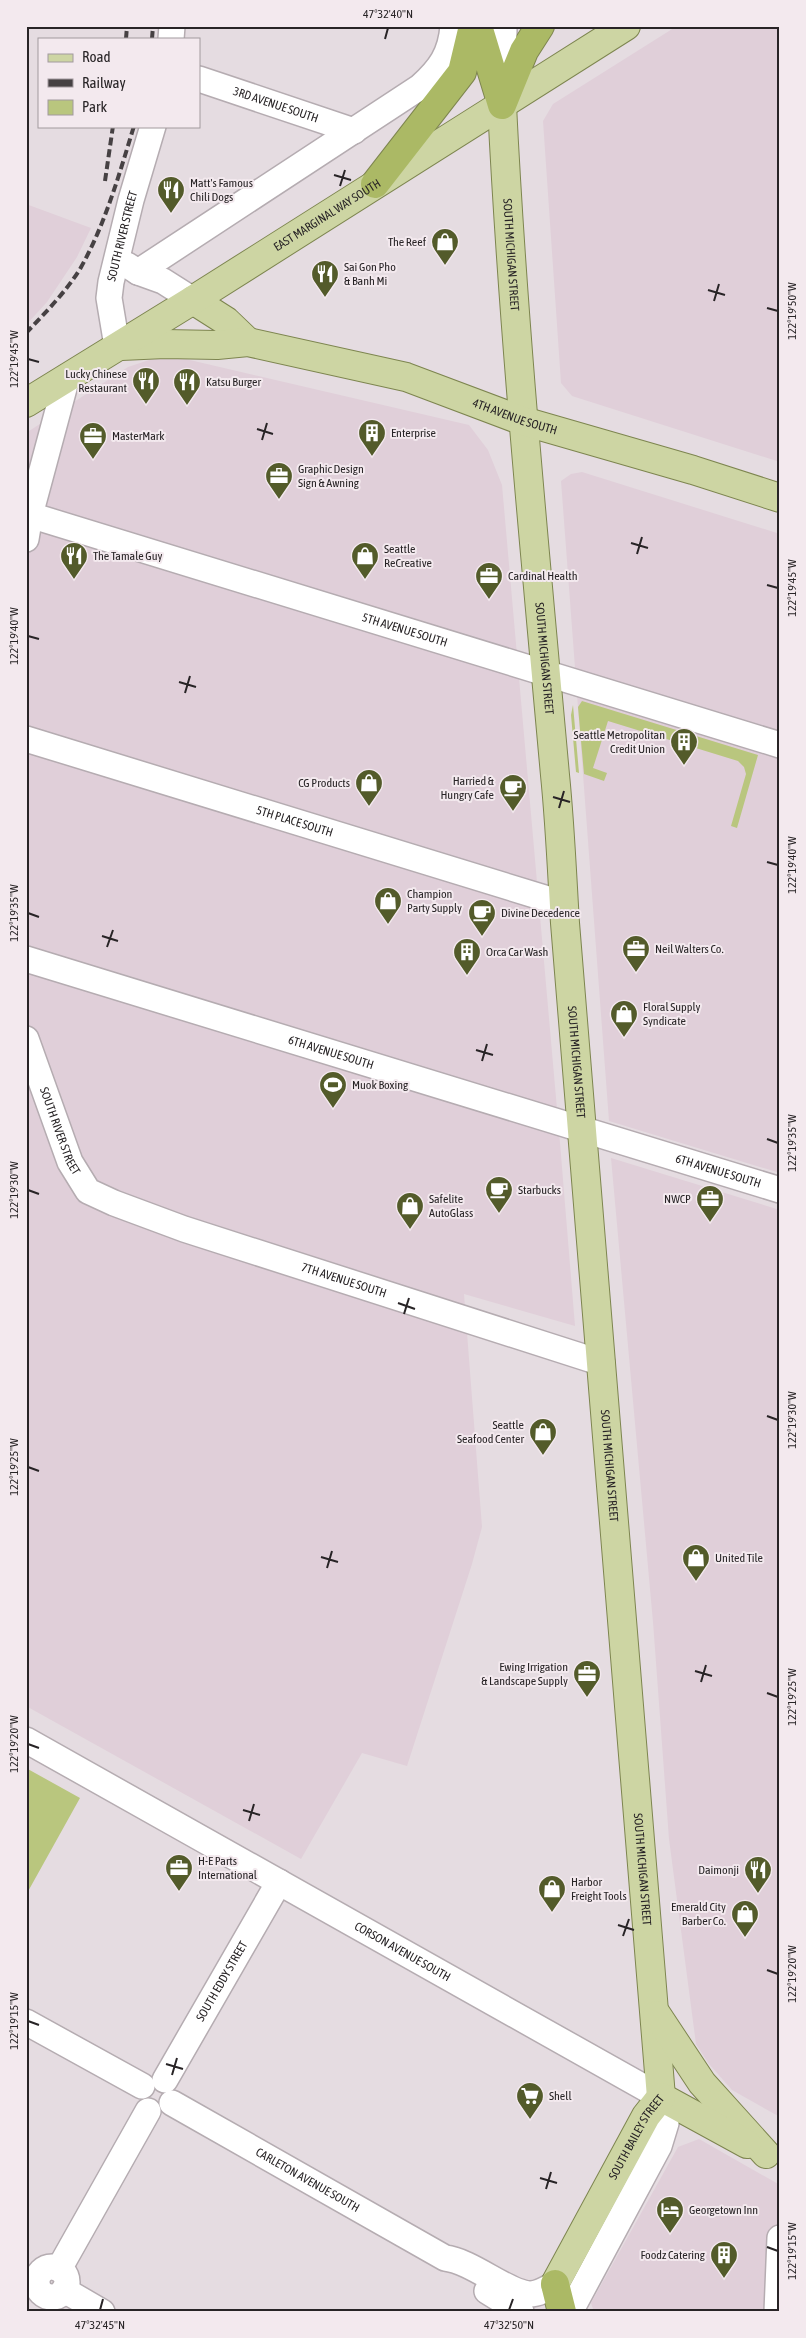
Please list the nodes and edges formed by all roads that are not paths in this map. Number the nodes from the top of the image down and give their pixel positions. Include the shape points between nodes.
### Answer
1 (453, 26) edge
2 (473, 26) edge
3 (478, 26) edge
4 (504, 26) edge
5 (540, 26) edge
6 (626, 26) edge
7 (200, 79) edge
8 (502, 105) junction
9 (151, 128) edge
10 (354, 131) junction
11 (374, 184) junction
12 (116, 259) junction
13 (138, 272) junction
14 (193, 300) junction
15 (248, 342) junction
16 (117, 346) junction
17 (67, 378) junction
18 (26, 403) edge
19 (523, 421) junction
20 (780, 498) edge
21 (30, 515) junction
22 (26, 539) edge
23 (545, 672) junction
24 (26, 739) edge
25 (780, 745) edge
26 (564, 904) junction
27 (26, 959) edge
28 (26, 1039) edge
29 (583, 1131) junction
30 (780, 1190) edge
31 (88, 1191) joint
32 (602, 1363) junction
33 (26, 1740) edge
34 (279, 1882) junction
35 (654, 2010) junction
36 (26, 2022) edge
37 (160, 2090) junction
38 (661, 2096) junction
39 (773, 2158) edge
40 (780, 2238) edge
41 (444, 2258) junction
42 (555, 2284) junction
43 (44, 2285) edge
44 (102, 2312) edge
45 (521, 2312) edge
46 (545, 2312) edge
47 (562, 2312) edge
48 (570, 2312) edge
49 (777, 2312) edge

1 - 10 street via 452,43 435,73 420,87
2 - 11 highway via 462,72
3 - 8 highway
4 - 8 street, SOUTH MICHIGAN STREET
5 - 8 highway via 524,51
6 - 8 main road, EAST MARGINAL WAY SOUTH
7 - 10 street, 3RD AVENUE SOUTH
8 - 11 main road, EAST MARGINAL WAY SOUTH
8 - 19 main road, SOUTH MICHIGAN STREET
9 - 12 street, SOUTH RIVER STREET
10 - 13 street
11 - 14 main road, EAST MARGINAL WAY SOUTH
12 - 13 street, 4TH AVENUE SOUTH
12 - 16 street, SOUTH RIVER STREET via 109,298
13 - 14 street, 4TH AVENUE SOUTH via 163,281
14 - 15 main road, 4TH AVENUE SOUTH via 226,322
14 - 16 main road, EAST MARGINAL WAY SOUTH
15 - 16 main road, 4TH AVENUE SOUTH
15 - 19 main road, 4TH AVENUE SOUTH via 406,377
16 - 17 main road, EAST MARGINAL WAY SOUTH
17 - 18 main road, EAST MARGINAL WAY SOUTH
17 - 21 street
19 - 20 main road, 4TH AVENUE SOUTH
19 - 23 main road, SOUTH MICHIGAN STREET
21 - 22 street
21 - 23 street, 5TH AVENUE SOUTH
23 - 25 street, 5TH AVENUE SOUTH
23 - 26 main road, SOUTH MICHIGAN STREET
24 - 26 street, 5TH PLACE SOUTH
26 - 29 main road, SOUTH MICHIGAN STREET
27 - 29 street, 6TH AVENUE SOUTH
28 - 31 street, SOUTH RIVER STREET via 70,1162
29 - 30 street, 6TH AVENUE SOUTH
29 - 32 main road, SOUTH MICHIGAN STREET
31 - 32 street, 7TH AVENUE SOUTH via 184,1230
32 - 35 main road, SOUTH MICHIGAN STREET
33 - 34 street, CORSON AVENUE SOUTH
34 - 37 street, SOUTH EDDY STREET
34 - 38 street, CORSON AVENUE SOUTH
35 - 38 main road, SOUTH MICHIGAN STREET
35 - 39 main road via 692,2071
36 - 37 street, CARLETON AVENUE SOUTH
37 - 41 street, CARLETON AVENUE SOUTH
37 - 43 street via 161,2112 148,2110
38 - 39 main road, CORSON AVENUE SOUTH
38 - 42 main road, SOUTH BAILEY STREET via 646,2116
38 - 48 street, SOUTH BAILEY STREET via 666,2124 659,2146
40 - 49 street
41 - 42 street, CARLETON AVENUE SOUTH via 458,2259 519,2292 530,2294
41 - 45 street, CARLETON AVENUE SOUTH via 452,2269
42 - 46 street, SOUTH BAILEY STREET
42 - 47 highway
43 - 44 street

